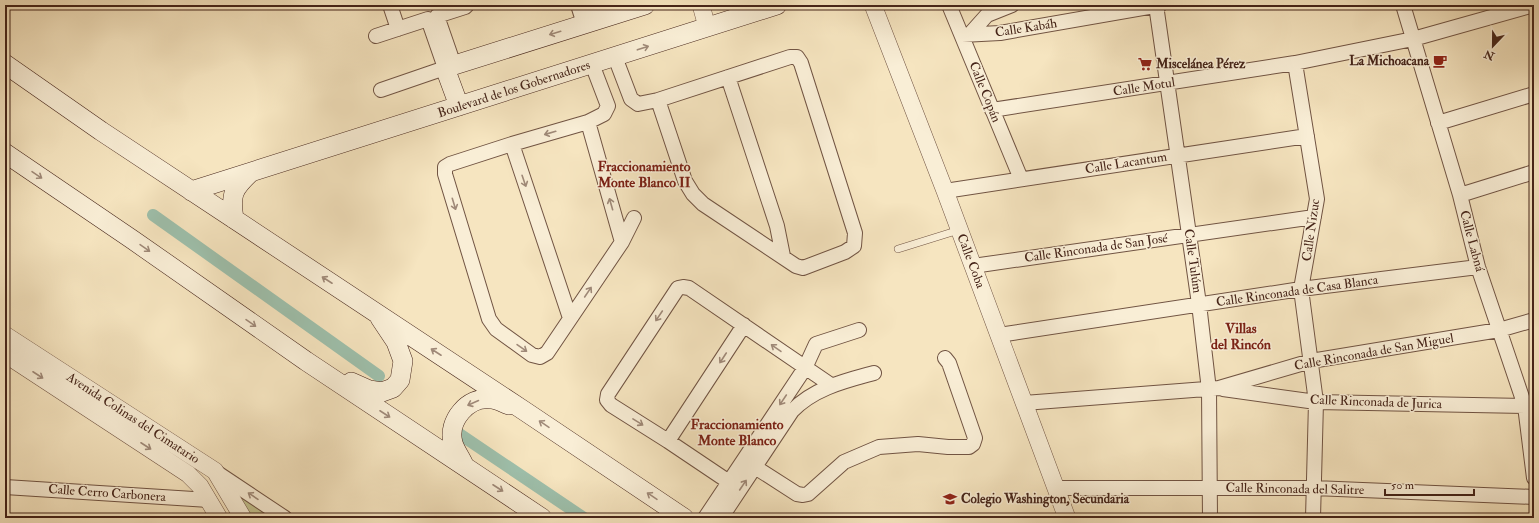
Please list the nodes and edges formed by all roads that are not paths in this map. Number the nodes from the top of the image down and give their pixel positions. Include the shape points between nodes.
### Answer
1 (390, 5) edge
2 (467, 5) edge
3 (578, 5) edge
4 (645, 5) edge
5 (701, 5) edge
6 (777, 5) edge
7 (873, 5) edge
8 (948, 5) edge
9 (1012, 5) edge
10 (1157, 5) edge
11 (1403, 5) edge
12 (1534, 5) edge
13 (590, 17) edge
14 (433, 18) junction
15 (707, 27) junction
16 (398, 29) junction
17 (966, 35) junction
18 (376, 36) dead end
19 (1413, 39) junction
20 (615, 57) junction
21 (1296, 63) junction
22 (5, 64) edge
23 (592, 64) junction
24 (449, 66) junction
25 (728, 77) junction
26 (1167, 83) junction
27 (381, 90) dead end
28 (1534, 94) edge
29 (658, 100) junction
30 (459, 106) junction
31 (992, 110) junction
32 (588, 122) junction
33 (1438, 123) junction
34 (1307, 136) junction
35 (512, 144) junction
36 (5, 153) edge
37 (1178, 155) junction
38 (251, 172) junction
39 (1534, 172) edge
40 (1021, 180) junction
41 (191, 190) junction
42 (945, 191) junction
43 (1460, 195) junction
44 (1314, 217) junction
45 (634, 218) dead end
46 (234, 219) junction
47 (959, 230) junction
48 (1189, 235) junction
49 (622, 242) junction
50 (898, 249) dead end
51 (783, 256) junction
52 (973, 266) junction
53 (1478, 267) junction
54 (1302, 289) junction
55 (1199, 304) junction
56 (376, 312) junction
57 (570, 318) junction
58 (1534, 320) edge
59 (744, 325) junction
60 (859, 330) dead end
61 (1499, 330) junction
62 (5, 335) edge
63 (998, 335) junction
64 (5, 354) edge
65 (944, 358) dead end
66 (306, 361) junction
67 (1311, 361) junction
68 (805, 368) junction
69 (874, 373) dead end
70 (831, 386) junction
71 (1214, 389) junction
72 (1316, 402) junction
73 (1024, 403) junction
74 (1529, 404) edge
75 (523, 410) junction
76 (668, 441) junction
77 (750, 463) junction
78 (465, 467) junction
79 (215, 471) junction
80 (1534, 478) edge
81 (729, 482) junction
82 (5, 487) edge
83 (1210, 487) junction
84 (1056, 488) junction
85 (1314, 488) junction
86 (1534, 497) edge
87 (209, 500) junction
88 (219, 518) edge
89 (243, 518) edge
90 (286, 518) edge
91 (542, 518) edge
92 (684, 518) edge
93 (705, 518) edge
94 (721, 518) edge
95 (1067, 518) edge
96 (1210, 518) edge
97 (1313, 518) edge

1 - 16 street
2 - 14 street
3 - 13 street
4 - 13 main road
5 - 15 street
6 - 15 main road, Boulevard de los Gobernadores
7 - 42 street, Calle Coba
8 - 17 street, Calle Copán
9 - 17 street via 987,15
10 - 17 street, Calle Kabáh via 1000,33
10 - 26 street, Calle Tulúm
11 - 19 street, Calle Labná
12 - 19 street, Calle Motul
13 -> 24 main road
14 - 16 street
14 - 24 street
20 -> 15 main road, Boulevard de los Gobernadores
16 - 18 street
17 - 31 street, Calle Copán
19 - 21 street, Calle Motul
19 - 33 street, Calle Labná
20 - 23 main road, Boulevard de los Gobernadores
20 - 29 street via 631,100 638,104
21 - 26 street, Calle Motul
21 - 34 street, Calle Nizuc
22 - 41 main road
23 - 30 main road, Boulevard de los Gobernadores
23 - 32 street via 608,106 604,114
24 - 27 street
24 - 30 main road
25 - 29 street
25 - 51 street via 777,226
25 - 51 street via 797,57 855,233 854,246 851,249 803,268
26 - 31 street, Calle Motul
26 - 37 street, Calle Tulúm
28 - 33 street
29 - 51 street via 685,181 693,194 703,204
30 - 38 main road, Boulevard de los Gobernadores
31 - 40 street, Calle Copán
32 -> 35 street
49 -> 32 street
33 - 43 street, Calle Labná
34 - 37 street, Calle Lacantum
34 - 44 street, Calle Nizuc via 1317,199
35 -> 57 street
35 -> 57 street via 445,167 488,319 506,337 532,355 540,357 547,353
36 -> 66 main road
37 - 40 street, Calle Lacantum
37 - 48 street, Calle Tulúm
38 - 41 main road, Boulevard de los Gobernadores
38 - 46 main road, Boulevard de los Gobernadores via 241,181 232,198
39 - 43 street
40 - 42 street, Calle Lacantum
41 - 46 main road
42 - 47 street, Calle Coba
43 - 53 street, Calle Labná
44 - 48 street, Calle Rinconada de San José
44 - 54 street, Calle Nizuc
45 - 49 street
56 -> 46 main road
47 - 50 lane
47 - 52 street, Calle Coba
48 - 52 street, Calle Rinconada de San José
48 - 55 street, Calle Tulúm
57 -> 49 street
52 - 63 street, Calle Coba
53 - 54 street, Calle Rinconada de Casa Blanca
53 - 61 street, Calle Labná
54 - 55 street, Calle Rinconada de Casa Blanca
54 - 67 street, Calle Nizuc
55 - 63 street, Calle Rinconada de Casa Blanca
55 - 71 street, Calle Tulúm
56 - 66 main road via 396,342 403,361 400,380 393,388 382,392 369,390
75 -> 56 main road
58 - 61 street, Calle Rinconada de San Miguel
68 -> 59 street
59 -> 76 street
59 -> 76 street via 689,288 678,288 612,387 607,400 611,405
60 - 68 street via 816,344
61 - 67 street, Calle Rinconada de San Miguel
61 - 74 street, Calle Labná
62 - 79 street, Avenida Colinas del Cimatario
63 - 73 street, Calle Coba
64 -> 87 street, Avenida Colinas del Cimatario via 188,474
65 - 77 street via 949,363 975,438 969,447 918,444 879,447 844,462 808,494 803,495 797,494
66 -> 78 main road
67 - 71 street, Calle Rinconada de San Miguel
67 - 72 street, Calle Nizuc
68 - 70 street
68 -> 77 street
69 - 70 street
70 - 77 street via 802,401
71 - 72 street, Calle Rinconada de Jurica
71 - 73 street, Calle Rinconada de San Miguel
71 - 83 street, Calle Tulúm
72 - 74 street, Calle Rinconada de Jurica
72 - 85 street, Calle Nizuc
73 - 84 street, Calle Coba
74 - 80 street, Calle Labná
75 -> 78 main road via 491,399 466,406 452,430 453,444
92 -> 75 main road
76 - 81 street
77 - 81 street
94 -> 77 street
78 -> 91 main road
79 - 89 street, Avenida Colinas del Cimatario
90 -> 79 street
81 - 93 street
82 - 87 street, Calle Cerro Carbonera
83 - 84 street, Calle Rinconada del Salitre
83 - 85 street, Calle Rinconada del Salitre
83 - 96 street, Calle Tulúm
84 - 95 street, Calle Coba
85 - 86 street, Calle Rinconada del Salitre
85 - 97 street, Calle Nizuc
87 - 88 street, Avenida Colinas del Cimatario

